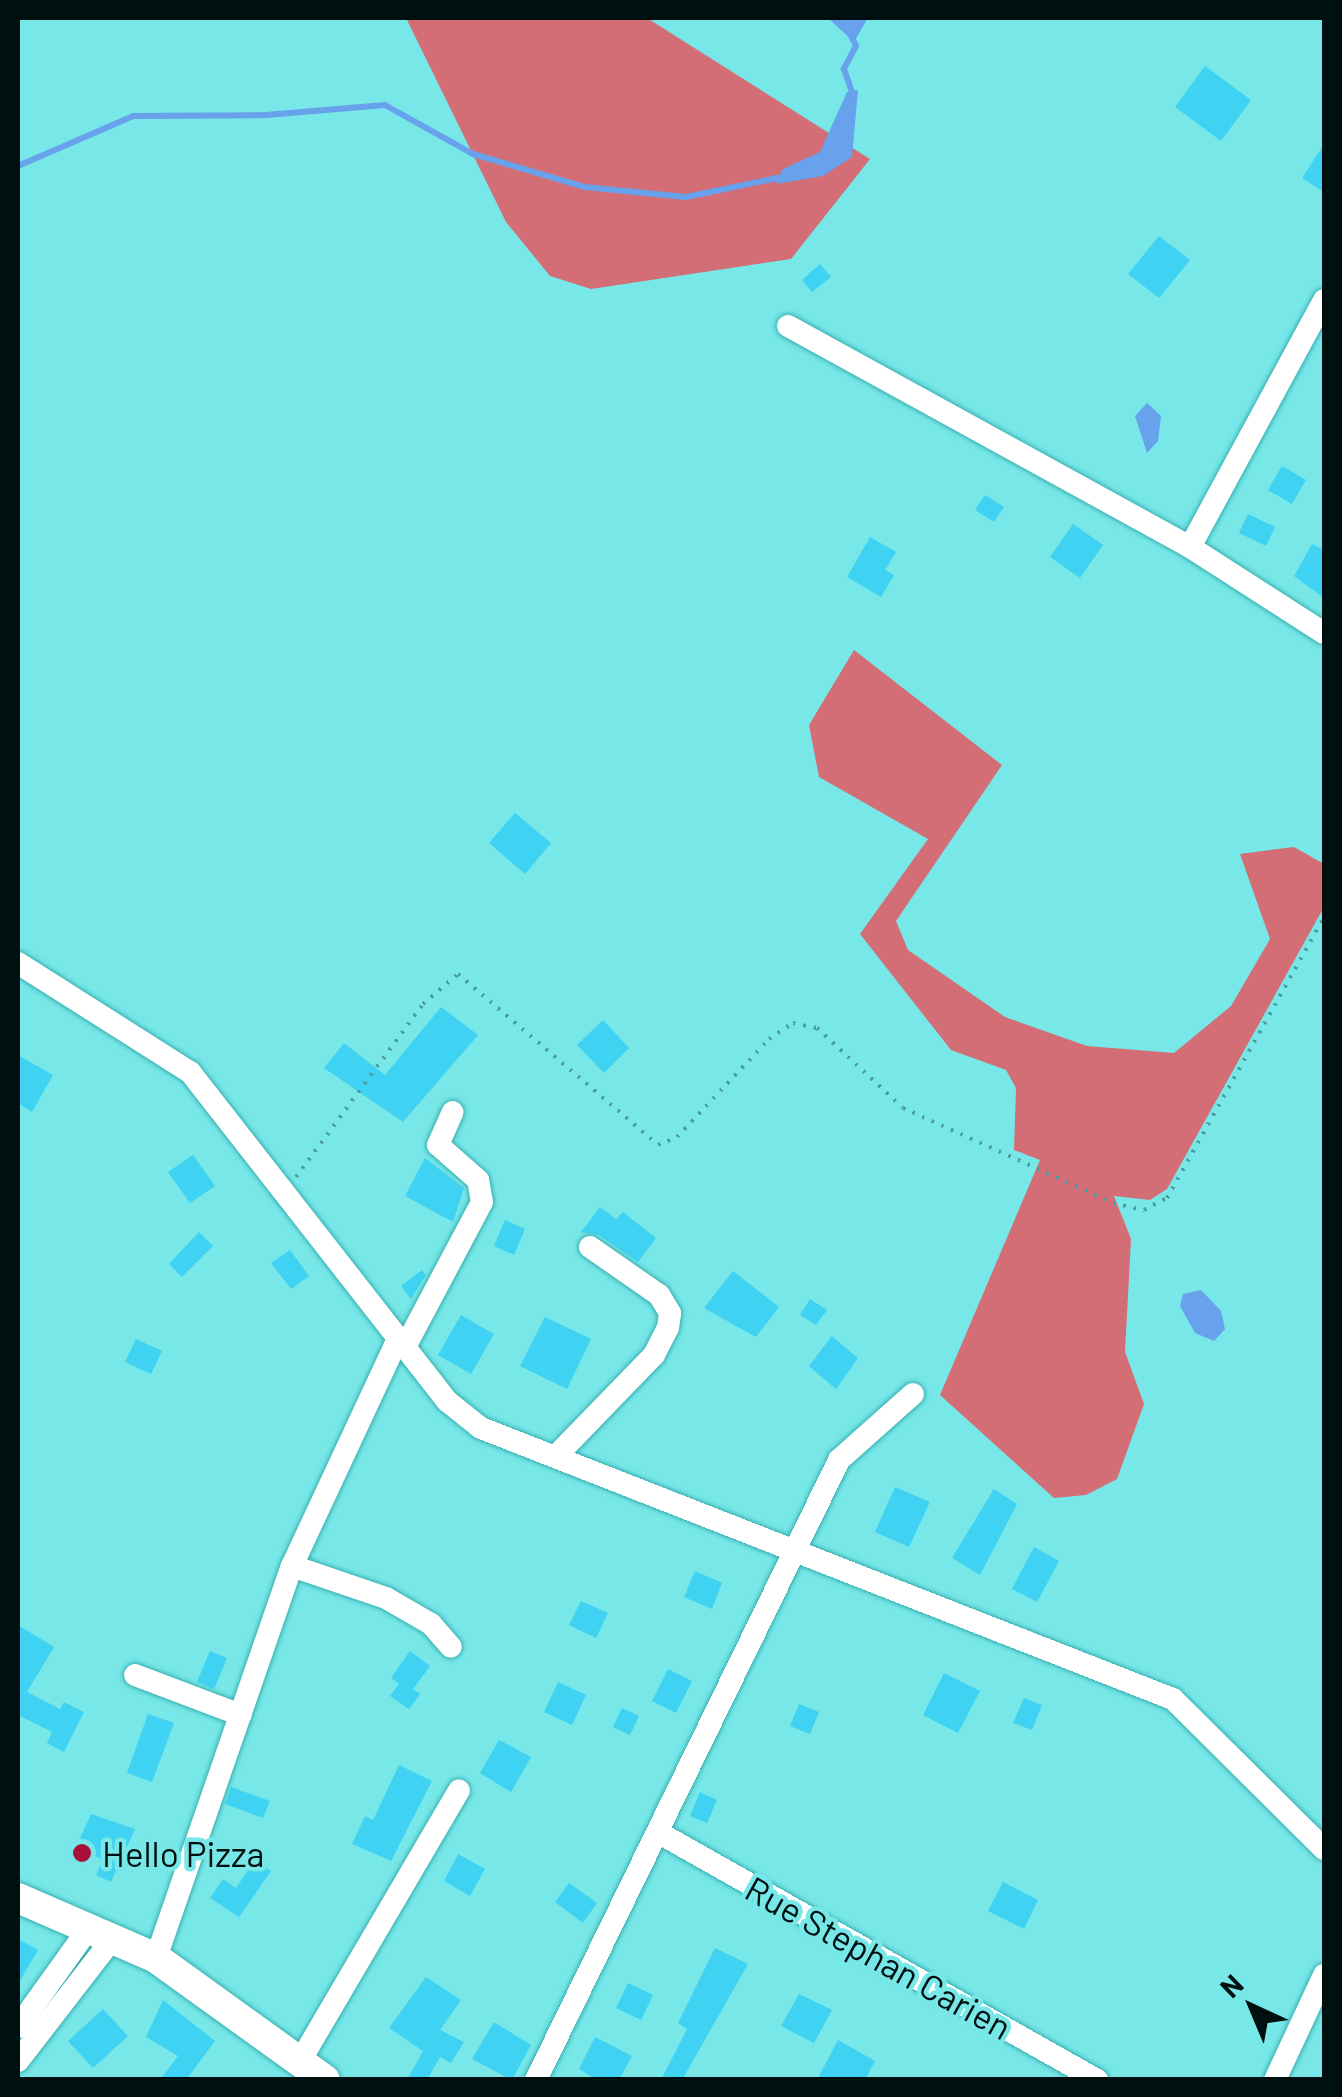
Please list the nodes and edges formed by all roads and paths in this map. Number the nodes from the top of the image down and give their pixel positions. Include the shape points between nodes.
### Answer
1 (1324, 300) edge
2 (788, 326) dead end
3 (1190, 548) junction
4 (1324, 633) edge
5 (1324, 917) edge
6 (18, 964) edge
7 (452, 1112) dead end
8 (284, 1194) junction
9 (590, 1247) dead end
10 (401, 1343) junction
11 (913, 1394) dead end
12 (558, 1454) junction
13 (794, 1552) junction
14 (292, 1566) junction
15 (451, 1647) dead end
16 (135, 1675) dead end
17 (241, 1716) junction
18 (459, 1790) dead end
19 (660, 1834) junction
20 (1324, 1849) edge
21 (18, 1898) edge
22 (101, 1933) junction
23 (156, 1958) junction
24 (1324, 1976) edge
25 (18, 2026) edge
26 (18, 2062) edge
27 (312, 2072) edge
28 (536, 2080) edge
29 (1097, 2080) edge
30 (1275, 2080) edge

1 - 3 street
2 - 3 street
3 - 4 street
5 - 8 path via 1167,1198 1144,1210 1114,1204 903,1108 817,1028 794,1023 769,1039 677,1137 658,1145 458,974 423,1004
6 - 8 street via 190,1072
7 - 10 street via 438,1145 478,1180 482,1202
8 - 10 street
9 - 12 street via 660,1294 670,1312 668,1328 654,1356
10 - 12 street via 464,1416
10 - 14 street
11 - 13 street via 839,1460
12 - 13 street
13 - 19 street
13 - 20 street via 1173,1699
14 - 15 street via 386,1598 430,1624
14 - 17 street
16 - 17 street
17 - 23 street
18 - 27 street
19 - 28 street
19 - 29 street, Rue Stephan Carien
21 - 22 main road
22 - 23 main road
22 - 25 street
22 - 26 street
23 - 27 main road
24 - 30 street

